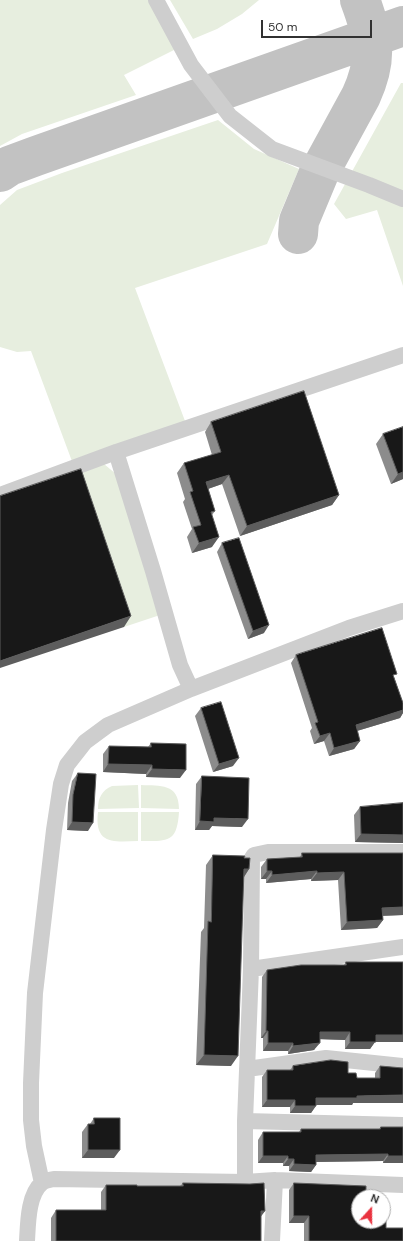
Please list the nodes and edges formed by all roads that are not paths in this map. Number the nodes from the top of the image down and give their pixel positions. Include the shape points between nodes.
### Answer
1 (156, 0) edge
2 (403, 199) edge
3 (403, 355) edge
4 (116, 452) junction
5 (0, 495) edge
6 (403, 611) edge
7 (191, 689) junction
8 (403, 852) edge
9 (403, 947) edge
10 (251, 969) junction
11 (403, 1066) edge
12 (247, 1069) junction
13 (245, 1120) junction
14 (403, 1125) edge
15 (276, 1180) junction
16 (245, 1182) junction
17 (42, 1183) junction
18 (403, 1185) edge
19 (27, 1241) edge
20 (272, 1241) edge

1 - 2 street via 191,65 230,116 272,149
3 - 4 street
4 - 5 street
4 - 7 street via 180,665
6 - 7 street via 349,628
7 - 17 street via 108,725 85,742 67,765 61,784 35,993 32,1133
8 - 10 street via 268,852 254,855
9 - 10 street
10 - 12 street
11 - 12 street via 326,1058
12 - 13 street
13 - 14 street
13 - 16 street
15 - 16 street
15 - 18 street
15 - 20 street
16 - 17 street via 54,1179
17 - 19 street via 33,1194

